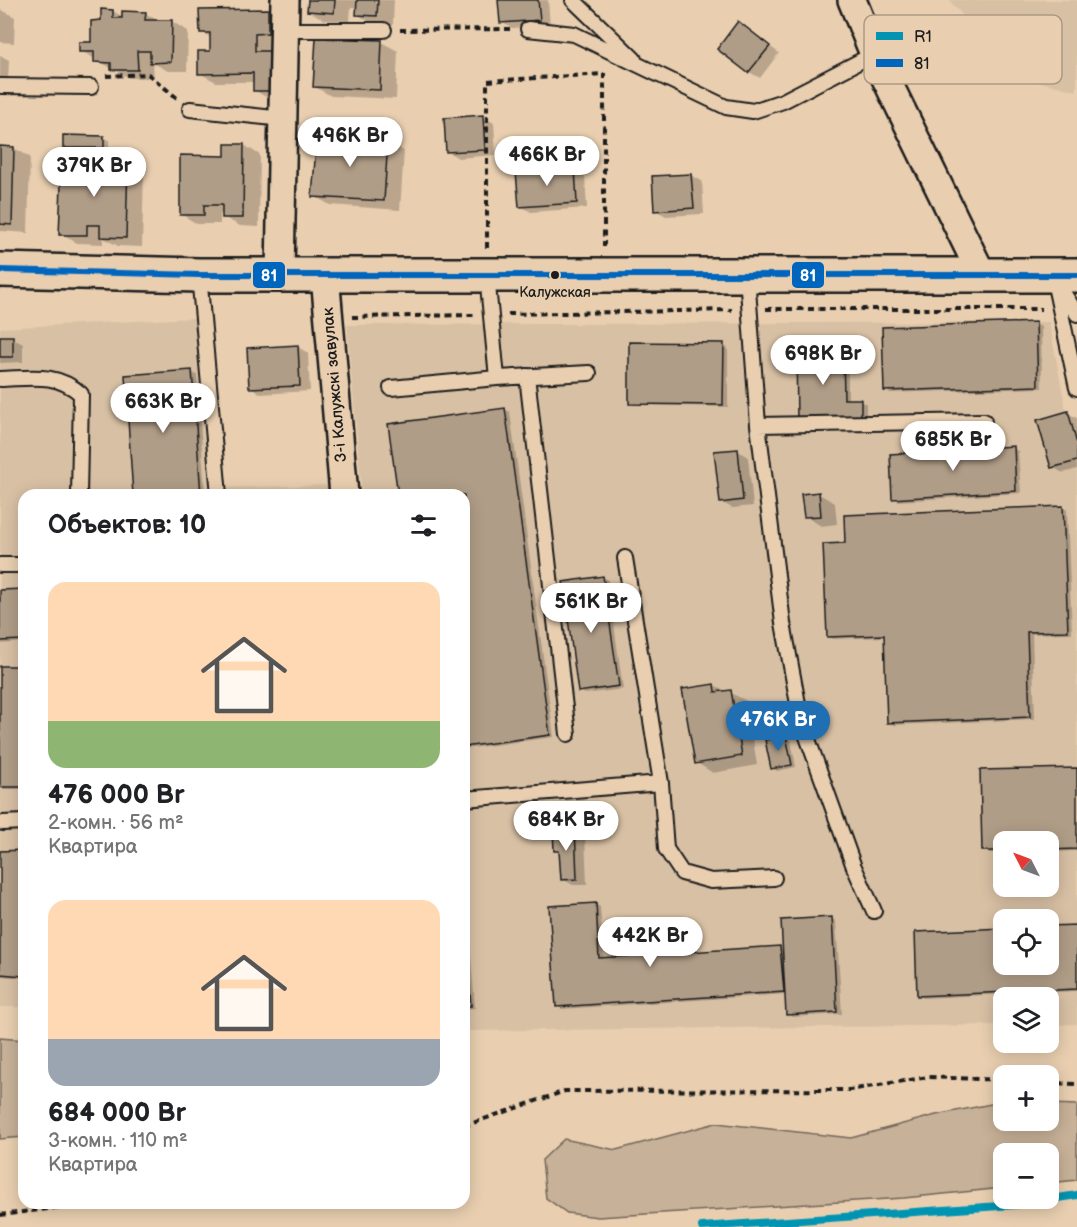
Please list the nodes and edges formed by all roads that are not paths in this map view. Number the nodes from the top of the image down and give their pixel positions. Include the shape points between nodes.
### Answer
1 (285, 0) edge
2 (573, 0) edge
3 (852, 0) edge
4 (528, 28) road end
5 (864, 29) edge
6 (284, 30) junction
7 (384, 30) road end
8 (864, 59) edge
9 (644, 69) junction
10 (889, 84) edge
11 (0, 86) edge
12 (91, 87) road end
13 (190, 109) road end
14 (283, 118) junction
15 (0, 270) edge
16 (981, 273) junction
17 (747, 274) junction
18 (1064, 274) edge
19 (199, 275) junction
20 (280, 275) junction
21 (326, 275) junction
22 (488, 275) junction
23 (1077, 314) edge
24 (590, 374) dead end
25 (527, 376) junction
26 (498, 378) junction
27 (0, 379) edge
28 (392, 388) dead end
29 (1077, 388) edge
30 (984, 421) dead end
31 (758, 425) junction
32 (79, 489) edge
33 (218, 489) edge
34 (344, 489) edge
35 (625, 558) dead end
36 (0, 565) edge
37 (18, 565) edge
38 (568, 734) dead end
39 (661, 783) junction
40 (470, 799) edge
41 (18, 822) edge
42 (3, 823) dead end
43 (774, 878) dead end
44 (874, 911) dead end

1 - 6 street
2 - 9 lane
3 - 5 street
4 - 9 lane via 574,34
6 - 7 lane
6 - 14 street
8 - 9 lane via 783,101 753,111 726,107
10 - 16 street
11 - 12 lane
13 - 14 lane
14 - 20 street
15 - 19 street
16 - 17 street
16 - 18 street
17 - 22 street
17 - 31 lane
18 - 23 lane
18 - 29 lane via 1060,309
19 - 20 street
19 - 33 lane
20 - 21 street
21 - 22 street
21 - 34 street, 3-і Калужскі завулак
22 - 26 lane
24 - 25 lane
25 - 26 lane
25 - 38 lane
26 - 28 lane
27 - 32 lane via 54,378 81,394
30 - 31 lane
31 - 44 lane via 783,623 801,720
35 - 39 lane
36 - 37 lane
39 - 40 lane
39 - 43 lane via 666,849 682,873 711,881
41 - 42 lane

